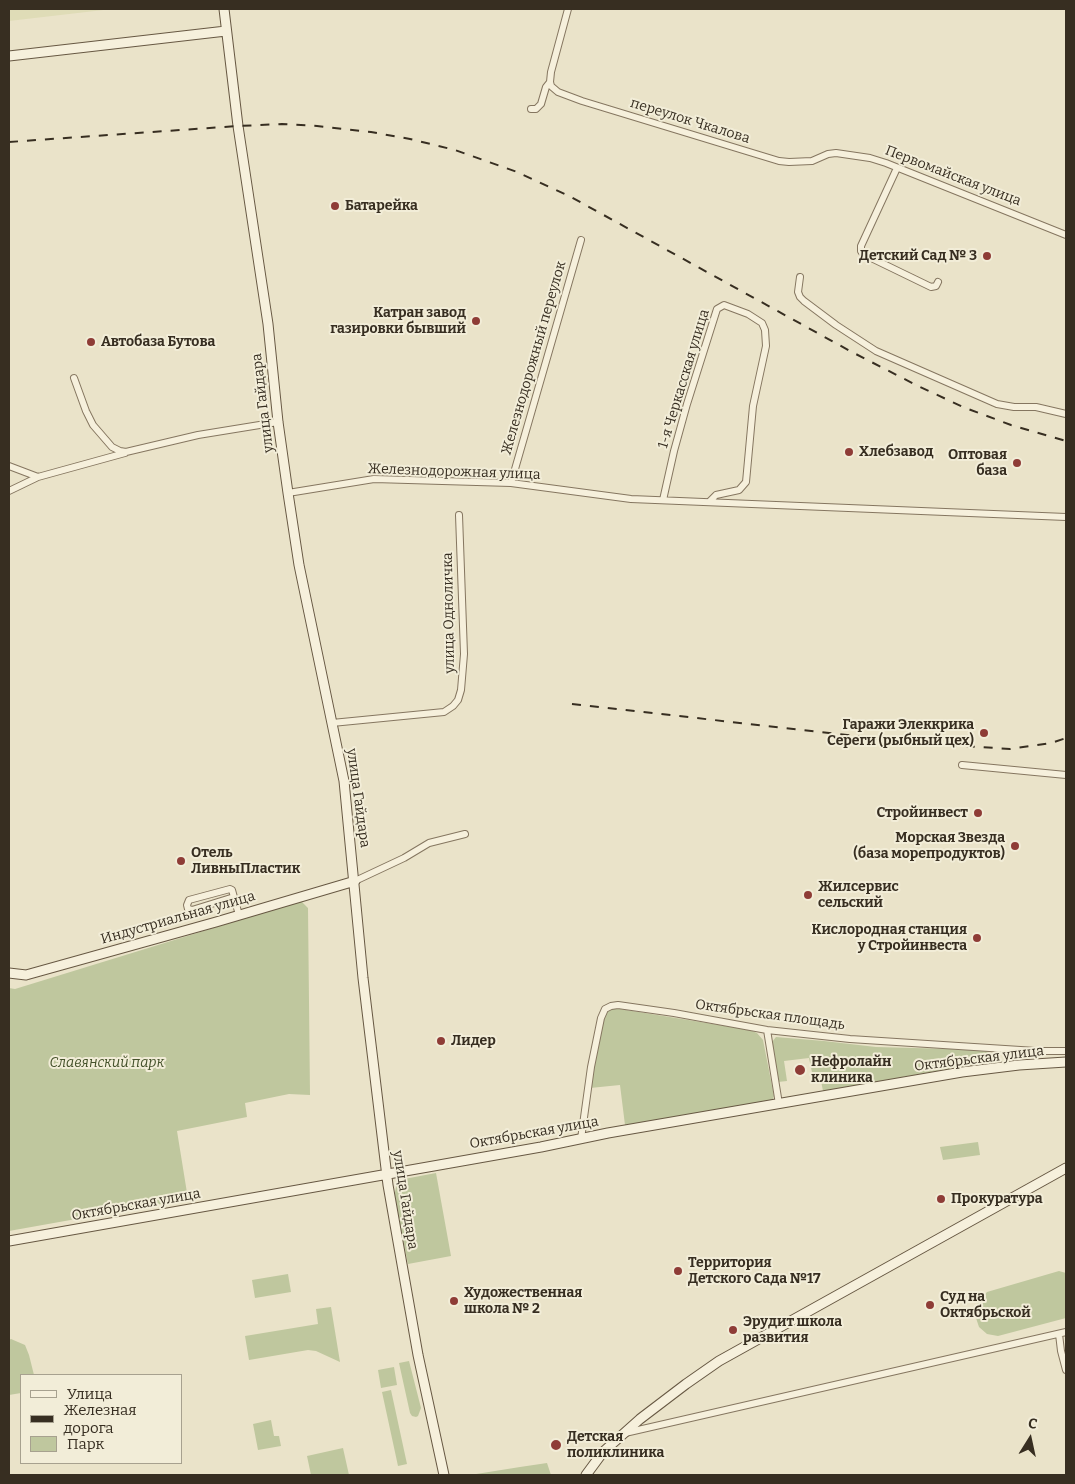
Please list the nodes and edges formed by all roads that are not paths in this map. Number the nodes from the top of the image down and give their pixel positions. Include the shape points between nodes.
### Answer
1 (224, 9) edge
2 (568, 9) edge
3 (226, 31) junction
4 (9, 56) edge
5 (550, 82) junction
6 (531, 110) dead end
7 (828, 154) joint
8 (897, 168) junction
9 (1066, 235) edge
10 (581, 240) dead end
11 (800, 278) dead end
12 (938, 282) dead end
13 (74, 378) dead end
14 (1066, 414) edge
15 (278, 422) junction
16 (126, 452) junction
17 (9, 466) edge
18 (38, 477) junction
19 (511, 483) junction
20 (9, 491) edge
21 (288, 493) junction
22 (663, 500) junction
23 (710, 501) junction
24 (459, 515) dead end
25 (1066, 517) edge
26 (332, 723) junction
27 (962, 765) dead end
28 (1066, 776) edge
29 (465, 834) dead end
30 (354, 881) junction
31 (234, 897) junction
32 (239, 915) junction
33 (9, 973) edge
34 (767, 1030) junction
35 (1066, 1050) edge
36 (1066, 1062) edge
37 (779, 1104) junction
38 (580, 1139) junction
39 (1066, 1168) edge
40 (386, 1174) junction
41 (9, 1241) edge
42 (1063, 1333) edge
43 (1066, 1370) edge
44 (624, 1434) junction
45 (444, 1475) edge
46 (586, 1475) edge

1 - 3 street, улица Гайдара
2 - 5 street
3 - 4 street
3 - 15 street, улица Гайдара via 268,324
5 - 6 street via 541,104
5 - 7 street, переулок Чкалова via 558,92 582,101 779,160 812,161
7 - 8 street, Первомайская улица via 870,158
8 - 9 street, Первомайская улица
8 - 12 street via 861,251 928,286 936,286
10 - 19 street, Железнодорожный переулок
11 - 14 street via 798,292 804,301 876,351 997,404 1036,407
13 - 16 street via 93,425 116,450
15 - 16 street via 198,435
15 - 21 street, улица Гайдара
16 - 18 street
17 - 18 street
18 - 20 street
19 - 21 street, Железнодорожная улица via 374,479
19 - 22 street, Железнодорожная улица
21 - 26 street, улица Гайдара via 299,565
22 - 23 street, Железнодорожная улица
22 - 23 street, 1-я Черкасская улица via 687,404 717,309 724,305 762,323 766,346 753,406 746,482 739,490 716,495
23 - 25 street, Железнодорожная улица
24 - 26 street, улица Одноличка via 464,654 462,690 458,700 444,712
26 - 30 street, улица Гайдара via 344,781
27 - 28 street
29 - 30 street via 429,843
30 - 32 street, Индустриальная улица
30 - 40 street, улица Гайдара
31 - 31 street via 232,890 228,889 189,900 187,905 192,910
31 - 32 street
32 - 33 street, Индустриальная улица via 26,976
34 - 35 street, Октябрьская площадь via 850,1039 1036,1051
34 - 37 street
34 - 38 street, Октябрьская площадь via 618,1005 605,1009 591,1067
36 - 37 street, Октябрьская улица via 962,1072
37 - 38 street, Октябрьская улица
38 - 40 street, Октябрьская улица
39 - 44 street via 719,1362
40 - 41 street, Октябрьская улица
40 - 45 street, улица Гайдара via 418,1355
42 - 43 street via 1061,1351
42 - 44 street
44 - 46 street via 603,1452

